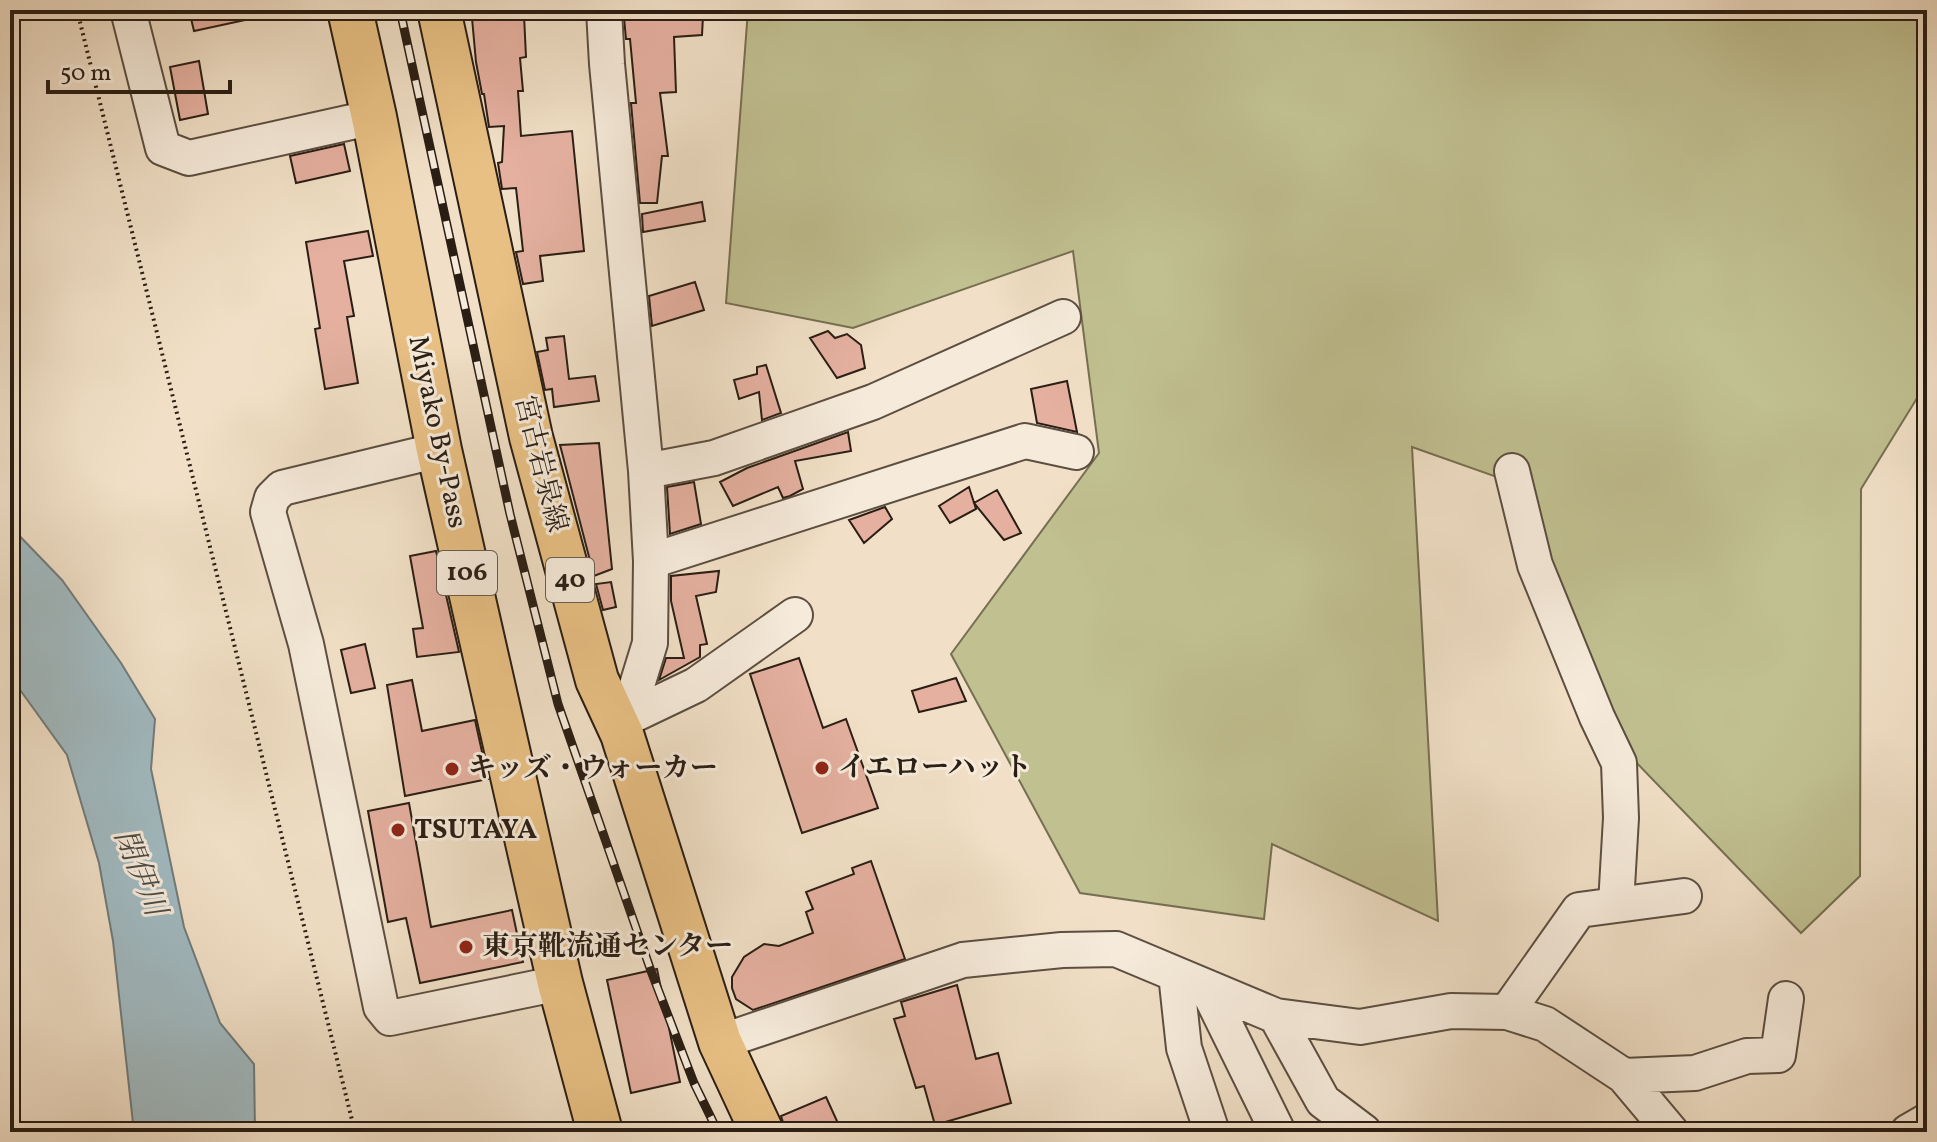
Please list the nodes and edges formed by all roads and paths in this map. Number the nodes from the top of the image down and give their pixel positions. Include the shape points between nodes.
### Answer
1 (77, 10) edge
2 (128, 10) edge
3 (350, 10) edge
4 (439, 10) edge
5 (604, 10) edge
6 (374, 117) junction
7 (1063, 317) dead end
8 (439, 450) junction
9 (1076, 452) dead end
10 (646, 471) junction
11 (1512, 471) dead end
12 (651, 561) junction
13 (795, 615) dead end
14 (624, 726) junction
15 (1684, 896) dead end
16 (1616, 904) junction
17 (1176, 974) junction
18 (560, 983) junction
19 (1207, 988) junction
20 (1786, 999) dead end
21 (1507, 1012) junction
22 (1276, 1016) junction
23 (720, 1042) junction
24 (1624, 1076) junction
25 (1927, 1121) edge
26 (355, 1132) edge
27 (600, 1132) edge
28 (762, 1132) edge
29 (1210, 1132) edge
30 (1278, 1132) edge
31 (1364, 1132) edge
32 (1671, 1132) edge
33 (1908, 1132) edge

1 - 26 path
2 - 6 street via 163,148 189,158
3 - 6 highway, Miyako By-Pass / 106
4 - 14 main road, 宮古岩泉線 / 40 via 531,437 597,680
5 - 10 street
6 - 8 highway, Miyako By-Pass / 106
7 - 10 street via 873,402 714,458
8 - 18 highway, Miyako By-Pass / 106
8 - 18 street via 282,488 268,512 306,644 381,1007 390,1018
9 - 12 street via 1025,441
10 - 12 street
11 - 16 street via 1535,565 1619,763
12 - 14 street via 650,643
13 - 14 street via 696,685
14 - 23 main road, 宮古岩泉線 / 40
15 - 16 street
16 - 21 street via 1579,910
17 - 19 street
17 - 23 street via 1116,949 963,960
17 - 29 street via 1184,1048
18 - 27 highway, Miyako By-Pass / 106
19 - 22 street
19 - 30 street
20 - 24 street via 1778,1055 1747,1056 1695,1073
21 - 22 street via 1451,1011 1360,1027
21 - 24 street via 1545,1024
22 - 31 street via 1323,1101
23 - 28 main road, 宮古岩泉線 / 40
24 - 32 street
25 - 33 street

